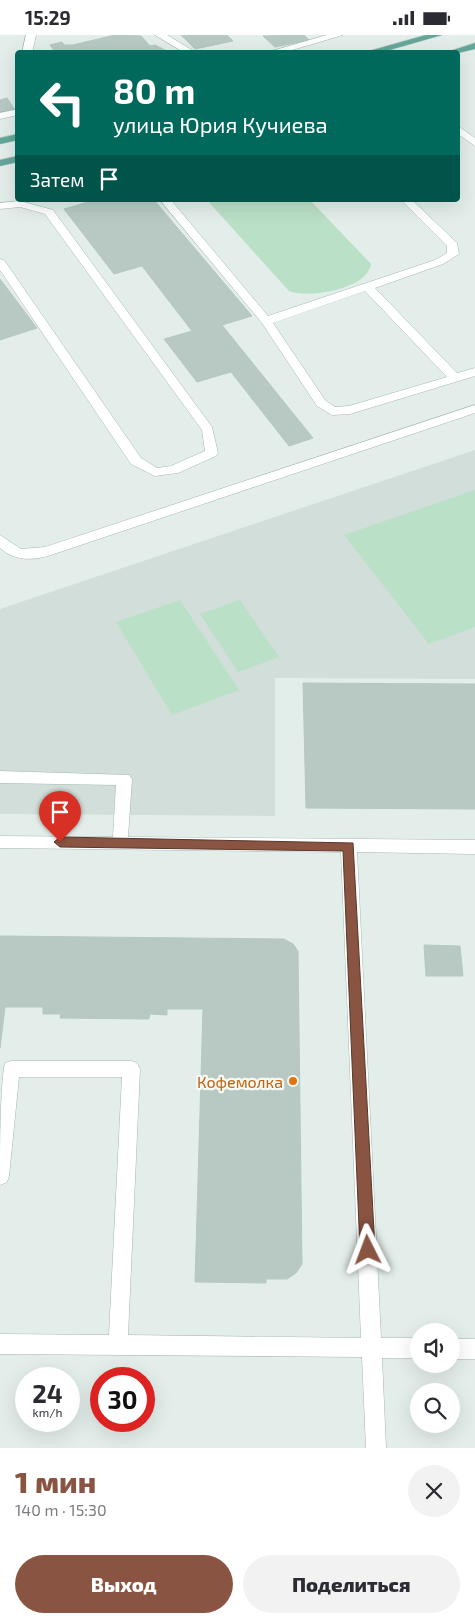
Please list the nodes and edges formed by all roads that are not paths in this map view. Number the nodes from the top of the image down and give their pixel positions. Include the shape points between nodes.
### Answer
1 (32, 35) edge
2 (160, 35) edge
3 (338, 35) edge
4 (437, 35) edge
5 (475, 46) edge
6 (28, 50) edge
7 (188, 50) edge
8 (280, 50) edge
9 (384, 50) edge
10 (460, 50) edge
11 (15, 113) edge
12 (0, 116) edge
13 (460, 131) edge
14 (15, 138) edge
15 (0, 141) edge
16 (475, 143) edge
17 (15, 160) edge
18 (0, 163) edge
19 (167, 202) edge
20 (408, 202) edge
21 (0, 206) edge
22 (0, 262) edge
23 (367, 286) junction
24 (266, 321) junction
25 (475, 372) edge
26 (456, 378) junction
27 (475, 409) edge
28 (0, 540) edge
29 (0, 777) edge
30 (0, 842) edge
31 (120, 843) junction
32 (349, 846) junction
33 (475, 847) edge
34 (0, 1177) edge
35 (0, 1344) edge
36 (118, 1344) junction
37 (372, 1346) junction
38 (410, 1347) edge
39 (460, 1349) edge
40 (475, 1349) edge
41 (376, 1448) edge

1 - 6 street
2 - 7 street
3 - 8 street
4 - 9 main road
5 - 10 main road
11 - 12 street
13 - 16 street
14 - 15 main road
17 - 18 main road
19 - 24 street
20 - 23 street via 453,245 453,254 439,262
21 - 22 street via 20,204 49,212 208,430 212,453 173,470 154,471 136,461
23 - 24 street
23 - 26 street
24 - 26 street via 321,403 332,411 350,410
25 - 26 street
27 - 28 street via 46,552 27,556 13,553
29 - 31 street via 124,779
30 - 31 street
31 - 32 street
32 - 33 street
32 - 37 street
34 - 36 street via 11,1069 131,1069
35 - 36 street
36 - 37 street
37 - 38 street
37 - 41 street
39 - 40 street

